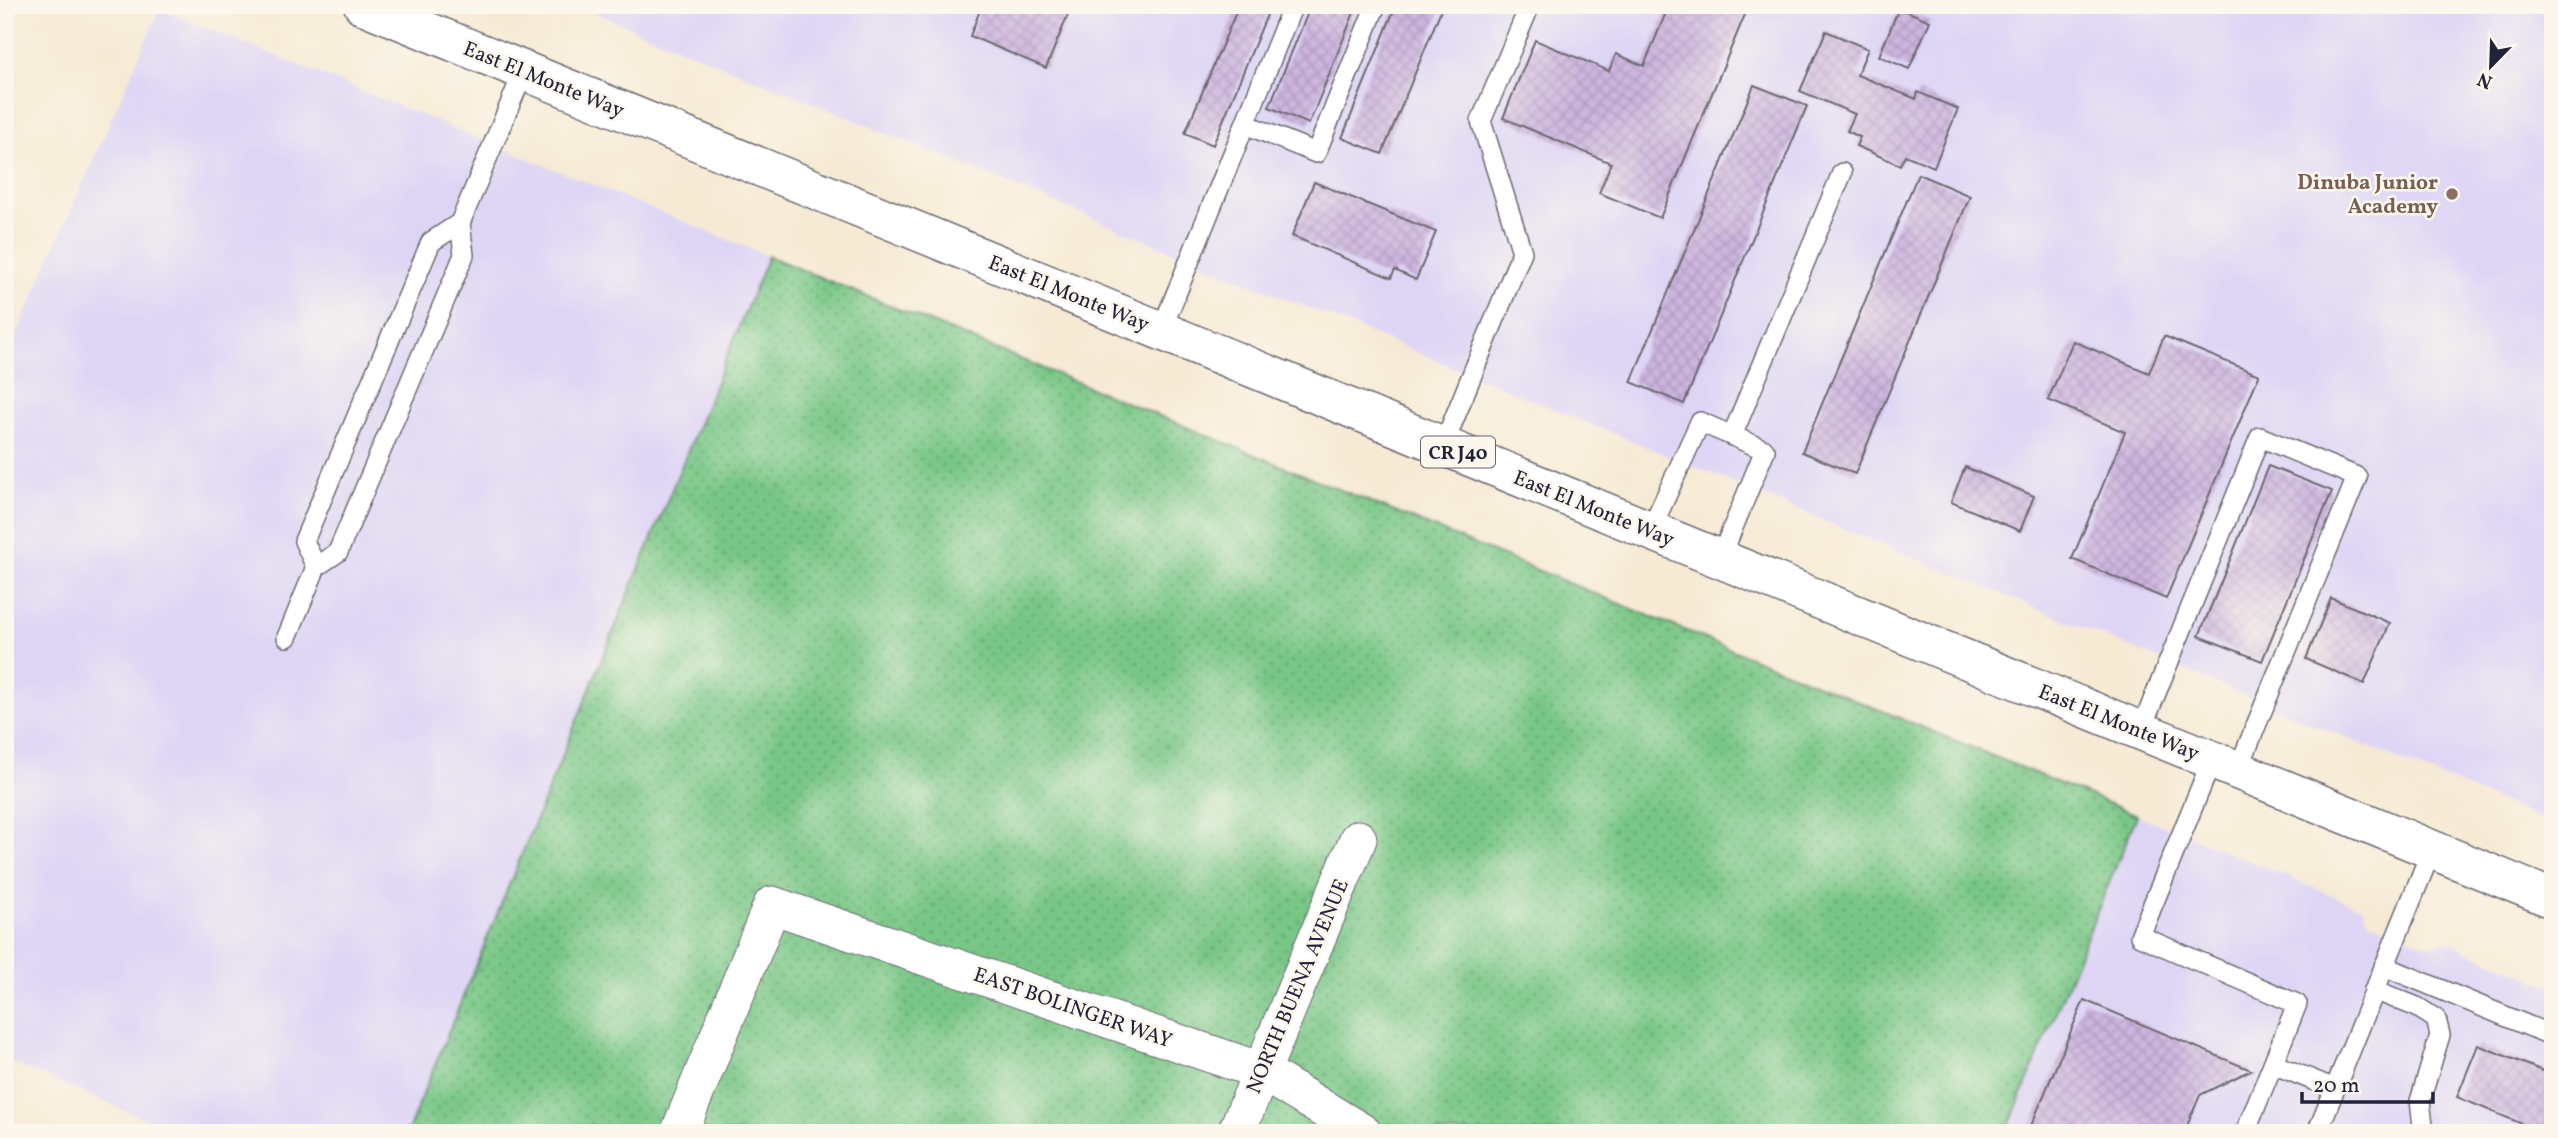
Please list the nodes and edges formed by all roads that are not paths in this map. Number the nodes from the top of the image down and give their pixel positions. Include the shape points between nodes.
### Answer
1 (363, 5) edge
2 (1293, 5) edge
3 (1376, 5) edge
4 (1530, 5) edge
5 (524, 71) junction
6 (1245, 124) junction
7 (1842, 173) dead end
8 (460, 223) junction
9 (1161, 331) junction
10 (1732, 436) junction
11 (1443, 446) junction
12 (1650, 531) junction
13 (1720, 559) junction
14 (316, 568) junction
15 (287, 637) dead end
16 (2141, 730) junction
17 (2225, 765) junction
18 (1358, 839) dead end
19 (2432, 849) junction
20 (2553, 898) edge
21 (2384, 966) junction
22 (2374, 990) junction
23 (2553, 1036) edge
24 (2273, 1064) junction
25 (1261, 1071) junction
26 (2335, 1089) junction
27 (679, 1133) edge
28 (1236, 1133) edge
29 (1363, 1133) edge
30 (2245, 1133) edge
31 (2317, 1133) edge
32 (2424, 1133) edge

1 - 5 main road, East El Monte Way / CR J40
2 - 6 lane
3 - 6 lane via 1316,153
4 - 11 lane via 1481,121 1522,252
5 - 8 lane
5 - 9 main road, East El Monte Way / CR J40
6 - 9 lane
7 - 10 lane
8 - 14 lane via 464,255 338,552
8 - 14 lane via 431,242 304,541
9 - 11 main road, East El Monte Way / CR J40
10 - 12 lane via 1700,422
10 - 13 lane via 1765,450
11 - 12 main road, East El Monte Way / CR J40
12 - 13 main road, East El Monte Way / CR J40
13 - 16 main road, East El Monte Way / CR J40
14 - 15 lane
16 - 17 main road, East El Monte Way / CR J40
16 - 17 lane via 2260,438 2357,477
17 - 19 main road, East El Monte Way / CR J40
17 - 24 lane via 2140,936 2297,1004
18 - 25 street, NORTH BUENA AVENUE
19 - 20 main road, East El Monte Way / CR J40
19 - 21 lane
21 - 22 lane
21 - 23 lane
22 - 26 lane
22 - 32 lane via 2437,1019 2440,1035 2420,1101
24 - 26 lane
24 - 30 lane
25 - 27 street, EAST BOLINGER WAY via 772,905
25 - 28 street, NORTH BUENA AVENUE
25 - 29 street, EAST BOLINGER WAY
26 - 31 lane

